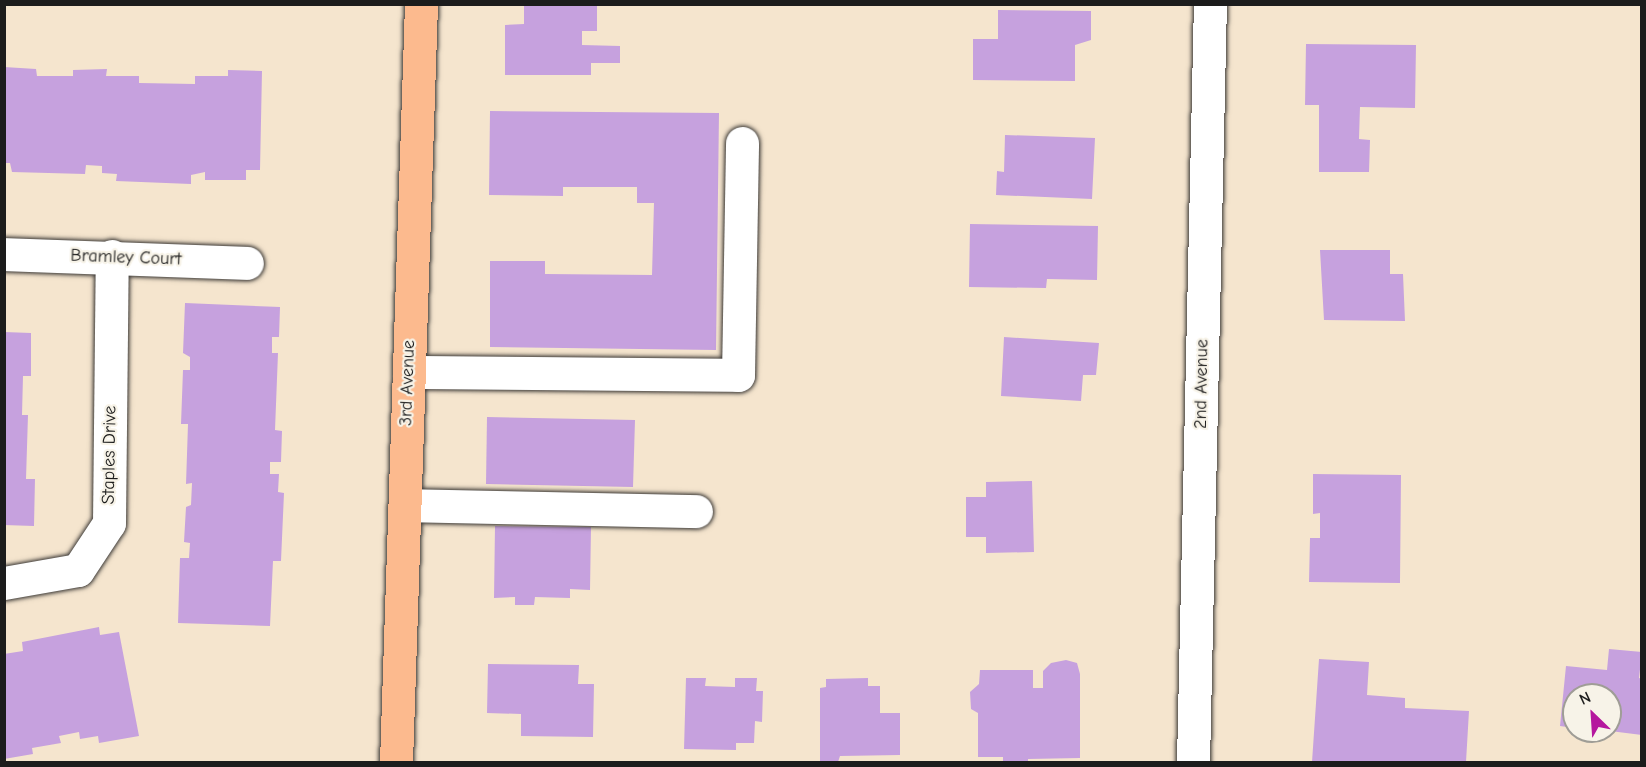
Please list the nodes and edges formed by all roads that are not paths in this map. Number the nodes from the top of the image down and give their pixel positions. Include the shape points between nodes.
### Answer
1 (421, 4) edge
2 (1210, 4) edge
3 (742, 143) dead end
4 (4, 254) edge
5 (112, 256) junction
6 (247, 263) dead end
7 (408, 372) junction
8 (405, 505) junction
9 (696, 511) dead end
10 (4, 583) edge
11 (396, 762) edge
12 (1193, 762) edge

1 - 7 main road, 3rd Avenue
2 - 12 street, 2nd Avenue
3 - 7 street via 738,375
4 - 5 street, Bramley Court
5 - 6 street, Bramley Court
5 - 10 street, Staples Drive via 109,523 78,570
7 - 8 main road, 3rd Avenue
8 - 9 street
8 - 11 main road, 3rd Avenue

